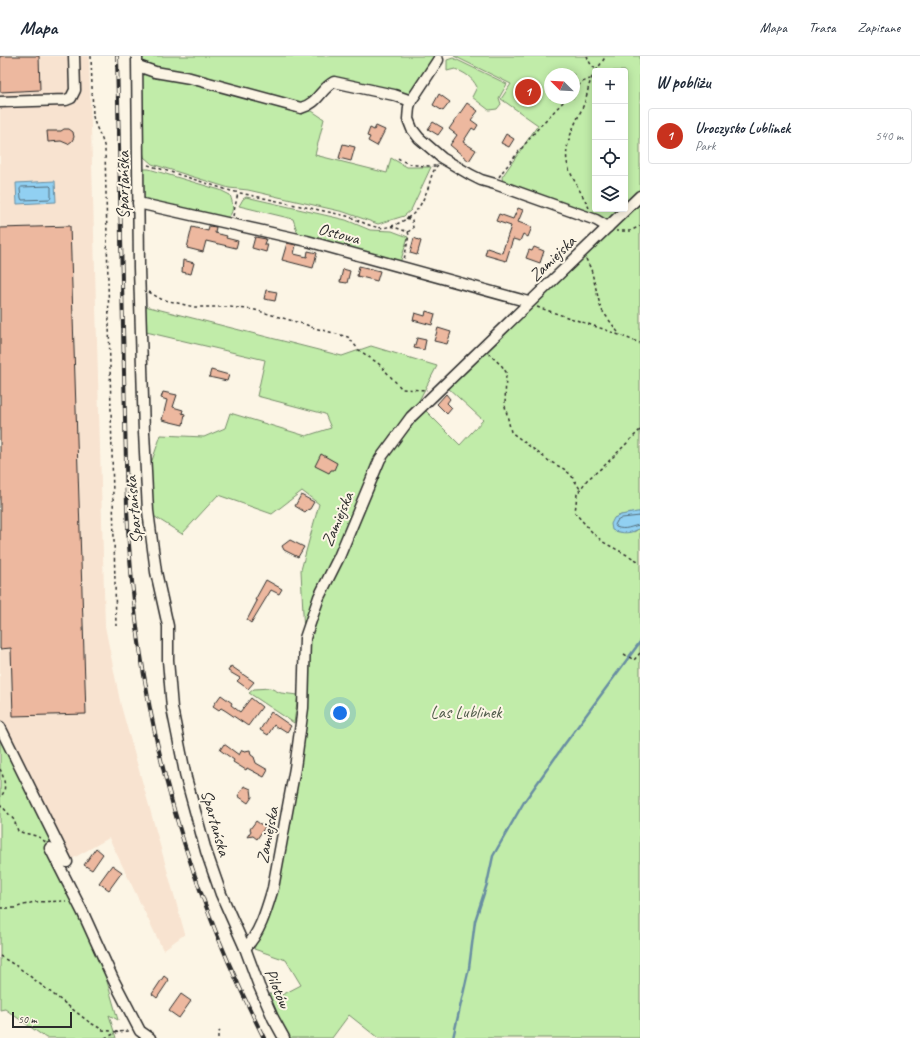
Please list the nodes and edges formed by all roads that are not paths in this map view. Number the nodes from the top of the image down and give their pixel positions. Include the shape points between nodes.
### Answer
1 (74, 56) edge
2 (438, 60) dead end
3 (138, 61) edge
4 (411, 101) junction
5 (0, 102) edge
6 (640, 196) edge
7 (138, 203) junction
8 (608, 227) junction
9 (528, 303) junction
10 (0, 727) edge
11 (50, 848) road end
12 (67, 862) dead end
13 (245, 948) junction
14 (150, 1038) edge
15 (284, 1038) edge

1 - 5 street via 75,90 71,98
2 - 4 street
3 - 4 street via 155,72 190,78 301,108 313,103 328,85 334,82
3 - 7 street, Spartańska
4 - 8 street via 408,119 412,129 440,162 481,180 596,220
6 - 8 street, Zamiejska
7 - 9 street, Ostowa via 306,241
7 - 13 street, Spartańska via 148,511 156,572 168,626 172,708 206,851
8 - 9 street, Zamiejska
9 - 13 street, Zamiejska via 411,417 380,459 320,597 305,638 303,708 273,888 251,943
10 - 12 street
11 - 14 street via 140,1031
13 - 15 street, Pilotów via 272,1018

